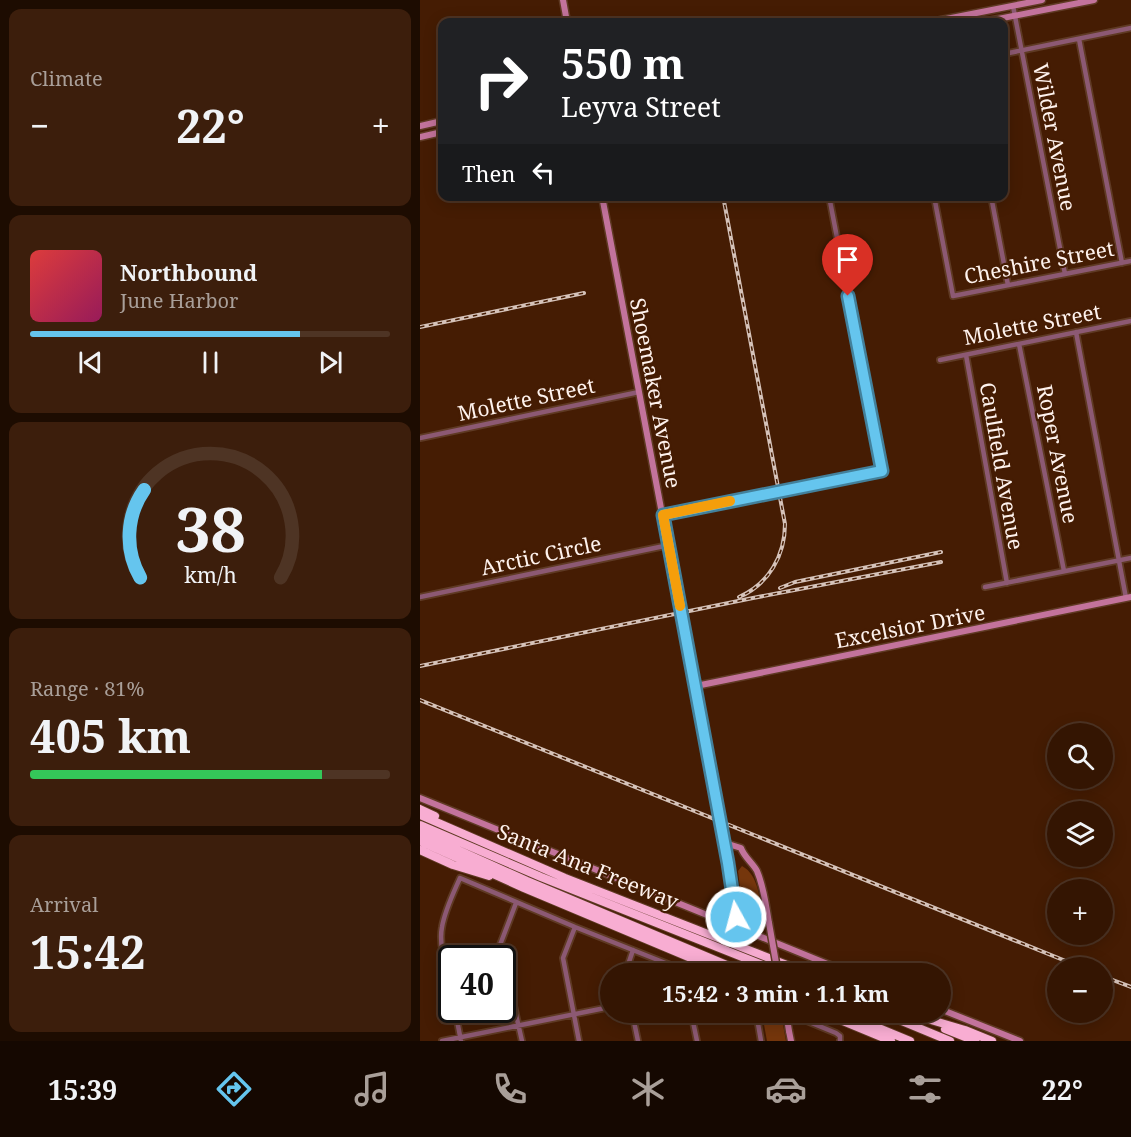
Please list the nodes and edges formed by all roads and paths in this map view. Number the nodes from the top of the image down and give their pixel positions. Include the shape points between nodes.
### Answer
1 (563, 0) edge
2 (1042, 0) edge
3 (1094, 0) edge
4 (1013, 6) junction
5 (1015, 16) junction
6 (566, 18) edge
7 (952, 18) edge
8 (1004, 18) edge
9 (1131, 28) edge
10 (1079, 39) junction
11 (1022, 50) junction
12 (1008, 53) edge
13 (438, 122) edge
14 (420, 126) edge
15 (438, 133) edge
16 (420, 137) edge
17 (603, 201) edge
18 (830, 201) edge
19 (935, 201) edge
20 (992, 201) edge
21 (1131, 261) edge
22 (1122, 263) junction
23 (1065, 274) junction
24 (1008, 285) junction
25 (1131, 321) edge
26 (1076, 332) junction
27 (1019, 344) junction
28 (966, 355) junction
29 (940, 360) dead end
30 (639, 392) junction
31 (420, 438) edge
32 (663, 515) junction
33 (669, 545) junction
34 (1131, 558) edge
35 (1119, 561) junction
36 (1064, 571) junction
37 (1006, 583) junction
38 (985, 587) dead end
39 (420, 597) edge
40 (1128, 598) edge
41 (696, 686) junction
42 (420, 798) edge
43 (420, 809) edge
44 (420, 815) edge
45 (420, 825) edge
46 (420, 833) edge
47 (420, 841) edge
48 (483, 843) junction
49 (725, 843) junction
50 (420, 850) edge
51 (742, 853) junction
52 (727, 856) junction
53 (524, 888) junction
54 (516, 903) junction
55 (733, 926) junction
56 (575, 927) junction
57 (442, 945) edge
58 (633, 950) junction
59 (629, 963) edge
60 (665, 963) edge
61 (703, 963) edge
62 (722, 963) edge
63 (757, 963) edge
64 (776, 963) edge
65 (782, 963) edge
66 (825, 963) edge
67 (600, 1009) edge
68 (951, 1013) edge
69 (573, 1014) junction
70 (458, 1023) edge
71 (634, 1023) edge
72 (693, 1023) edge
73 (758, 1023) edge
74 (788, 1023) edge
75 (812, 1023) edge
76 (848, 1023) edge
77 (867, 1023) edge
78 (907, 1023) edge
79 (931, 1023) edge
80 (941, 1023) edge
81 (519, 1025) junction
82 (461, 1039) edge
83 (442, 1041) edge
84 (522, 1041) edge
85 (579, 1041) edge
86 (638, 1041) edge
87 (697, 1041) edge
88 (761, 1041) edge
89 (791, 1041) edge
90 (840, 1041) edge
91 (891, 1041) edge
92 (910, 1041) edge
93 (950, 1041) edge
94 (975, 1041) edge
95 (992, 1041) edge
96 (1020, 1041) edge

1 - 6 street
2 - 4 street
3 - 5 street
4 - 5 street, Wilder Avenue
4 - 7 street
5 - 8 street
5 - 11 street, Wilder Avenue
9 - 10 street
10 - 11 street
10 - 22 street
11 - 12 street
11 - 23 street, Wilder Avenue
13 - 14 street
15 - 16 street
17 - 30 street, Shoemaker Avenue
18 - 32 street via 882,471
19 - 24 street, Cheshire Street via 953,296
20 - 24 street
21 - 22 street, Cheshire Street
22 - 23 street, Cheshire Street
23 - 24 street, Cheshire Street
25 - 26 street, Molette Street
26 - 27 street, Molette Street
26 - 35 street
27 - 28 street, Molette Street
27 - 36 street, Roper Avenue
28 - 29 street, Molette Street
28 - 37 street, Caulfield Avenue
30 - 31 street, Molette Street
30 - 32 street, Shoemaker Avenue
32 - 33 street, Shoemaker Avenue
33 - 39 street, Arctic Circle
33 - 41 street, Shoemaker Avenue
34 - 35 street
35 - 36 street
35 - 40 street
36 - 37 street
37 - 38 street
40 - 41 street, Excelsior Drive
41 - 49 street, Shoemaker Avenue
42 - 55 street
43 - 48 highway
44 - 48 highway, Santa Ana Freeway
45 - 63 highway via 541,878
46 - 62 highway
47 - 53 highway, Santa Ana Freeway
48 - 65 highway, Santa Ana Freeway
49 - 51 street via 741,848
49 - 52 street, Shoemaker Avenue
50 - 53 highway
51 - 52 street
51 - 64 street, bridge via 758,874
52 - 55 street, Shoemaker Avenue via 737,911
53 - 61 highway, Santa Ana Freeway
54 - 56 street
54 - 57 street via 460,878 441,928
54 - 81 street via 500,945
55 - 66 street
56 - 58 street
56 - 69 street via 563,958
58 - 59 street
58 - 60 street
67 - 69 street
68 - 96 street
69 - 81 street
69 - 85 street
70 - 82 street
71 - 86 street
72 - 87 street
73 - 88 street
74 - 89 street, bridge
75 - 90 street via 836,1033
76 - 91 highway
77 - 92 highway
78 - 93 highway
79 - 94 highway
80 - 95 highway
81 - 82 street
81 - 84 street
82 - 83 street

